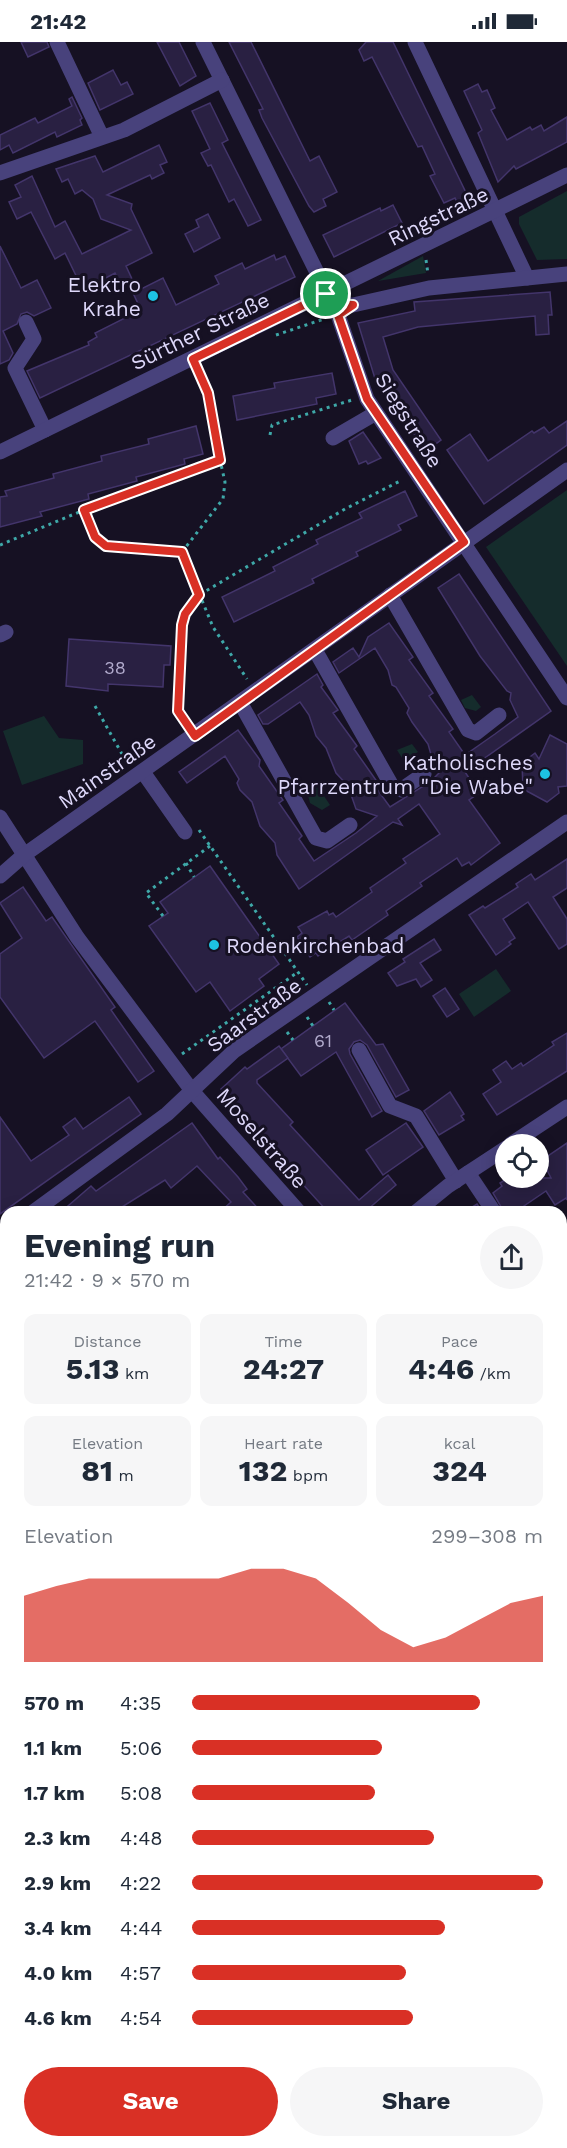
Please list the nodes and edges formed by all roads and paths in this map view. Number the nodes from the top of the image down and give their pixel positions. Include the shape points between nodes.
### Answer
1 (57, 42) edge
2 (203, 42) edge
3 (415, 42) edge
4 (222, 80) junction
5 (102, 137) junction
6 (0, 173) edge
7 (567, 175) edge
8 (497, 210) junction
9 (567, 274) edge
10 (527, 278) junction
11 (326, 294) junction
12 (338, 315) junction
13 (26, 322) dead end
14 (273, 336) dead end
15 (193, 359) junction
16 (365, 395) junction
17 (376, 413) junction
18 (45, 430) junction
19 (270, 435) dead end
20 (333, 438) dead end
21 (0, 452) edge
22 (220, 460) junction
23 (567, 470) edge
24 (418, 474) junction
25 (84, 510) junction
26 (464, 542) junction
27 (0, 545) edge
28 (182, 552) junction
29 (199, 595) junction
30 (390, 595) junction
31 (315, 650) junction
32 (256, 693) junction
33 (567, 698) edge
34 (241, 704) junction
35 (95, 706) dead end
36 (499, 715) dead end
37 (195, 736) junction
38 (424, 774) dead end
39 (139, 775) junction
40 (0, 817) edge
41 (567, 822) edge
42 (350, 825) dead end
43 (191, 830) joint
44 (210, 846) junction
45 (24, 855) junction
46 (186, 863) junction
47 (0, 876) edge
48 (194, 877) dead end
49 (164, 916) dead end
50 (298, 972) junction
51 (315, 996) junction
52 (359, 1050) dead end
53 (171, 1062) junction
54 (193, 1092) junction
55 (567, 1107) edge
56 (526, 1134) edge
57 (495, 1155) edge
58 (462, 1177) junction
59 (41, 1206) edge
60 (294, 1206) edge
61 (424, 1206) edge
62 (489, 1206) edge

1 - 5 street
2 - 4 street, Siegstraße
3 - 8 street
4 - 5 street via 134,126
4 - 11 street, Siegstraße
5 - 6 street
7 - 8 street, Ringstraße
8 - 10 street
8 - 11 street, Ringstraße
9 - 10 street
10 - 11 street via 429,288 353,305 340,305
11 - 12 street, Siegstraße
11 - 15 street, Sürther Straße
12 - 14 path
12 - 16 street, Siegstraße
13 - 18 street via 34,339 15,368
15 - 18 street, Sürther Straße
15 - 22 path via 208,393
16 - 17 street, Siegstraße
16 - 19 path via 272,425
17 - 20 street
17 - 24 street, Siegstraße
18 - 21 street, Sürther Straße
22 - 25 path
22 - 28 path via 225,482 223,499
23 - 26 street, Mainstraße
24 - 26 street, Siegstraße
24 - 29 path via 345,509
25 - 27 path
25 - 28 path via 95,537 106,546
26 - 30 street, Mainstraße
26 - 33 street, Siegstraße
28 - 29 path
29 - 32 path via 213,627
29 - 37 path via 182,625 178,711
30 - 31 street, Mainstraße
30 - 36 street via 468,730 476,733
31 - 32 street, Mainstraße
31 - 38 street via 392,786 401,790
32 - 34 street, Mainstraße
34 - 37 street, Mainstraße
34 - 42 street via 316,838 327,841
35 - 39 path
37 - 39 street, Mainstraße
39 - 43 street
39 - 45 street, Mainstraße
40 - 45 street
41 - 51 street, Saarstraße
43 - 44 path
44 - 46 path
44 - 50 path
45 - 47 street, Mainstraße
45 - 53 street, Moselstraße via 77,938
46 - 48 path
46 - 49 path via 146,892
50 - 51 path
50 - 53 path
51 - 54 street, Saarstraße via 234,1051
52 - 58 street via 390,1106 416,1116
53 - 54 street, Moselstraße
54 - 59 street, Saarstraße
54 - 60 street, Moselstraße
55 - 56 street
57 - 58 street
58 - 61 street
58 - 62 street

